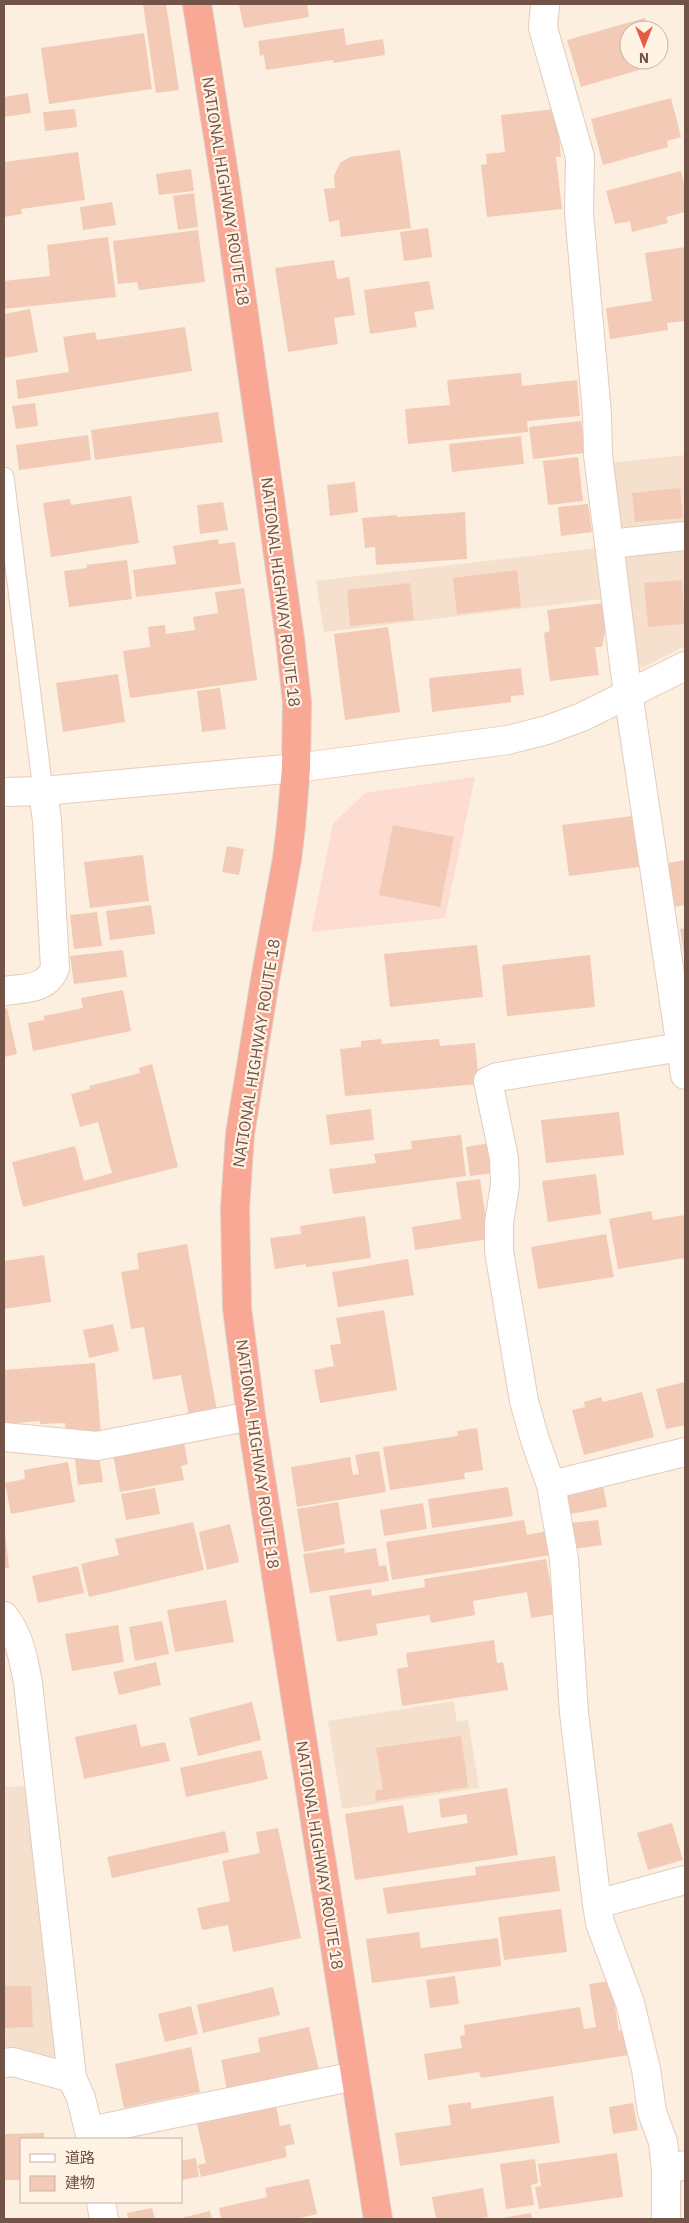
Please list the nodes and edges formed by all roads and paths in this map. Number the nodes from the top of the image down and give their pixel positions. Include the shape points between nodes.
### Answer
1 (197, 4) edge
2 (545, 4) edge
3 (4, 477) edge
4 (685, 536) edge
5 (609, 544) junction
6 (685, 666) edge
7 (630, 694) junction
8 (296, 768) junction
9 (43, 791) junction
10 (4, 792) edge
11 (4, 991) edge
12 (681, 1047) junction
13 (685, 1075) edge
14 (251, 1416) junction
15 (4, 1437) edge
16 (685, 1452) edge
17 (551, 1485) junction
18 (4, 1616) edge
19 (685, 1880) edge
20 (597, 1904) junction
21 (4, 2062) edge
22 (355, 2076) junction
23 (72, 2078) junction
24 (90, 2135) edge
25 (676, 2167) edge
26 (101, 2203) edge
27 (104, 2219) edge
28 (378, 2219) edge
29 (666, 2219) edge

1 - 8 highway, NATIONAL HIGHWAY ROUTE 18 via 290,639 296,702
2 - 5 street via 543,28 580,157 579,213 598,454
3 - 9 lane
4 - 5 street
5 - 7 street
6 - 7 street
7 - 8 street via 582,717 508,740
7 - 12 street
8 - 9 street
8 - 14 highway, NATIONAL HIGHWAY ROUTE 18 via 287,859 240,1134 235,1208 237,1308
9 - 10 street
9 - 11 street via 55,968 52,977 41,985
12 - 13 street
12 - 17 street via 488,1081 504,1158 499,1251 524,1401
14 - 15 street via 97,1446
14 - 22 highway, NATIONAL HIGHWAY ROUTE 18
16 - 17 street
17 - 20 street via 564,1560 574,1713
18 - 23 street via 20,1642 28,1683
19 - 20 street
20 - 25 street via 600,1923 632,2010 652,2112
21 - 23 street
22 - 24 street
22 - 28 highway, NATIONAL HIGHWAY ROUTE 18
23 - 24 street via 81,2098
25 - 29 street
26 - 27 street

